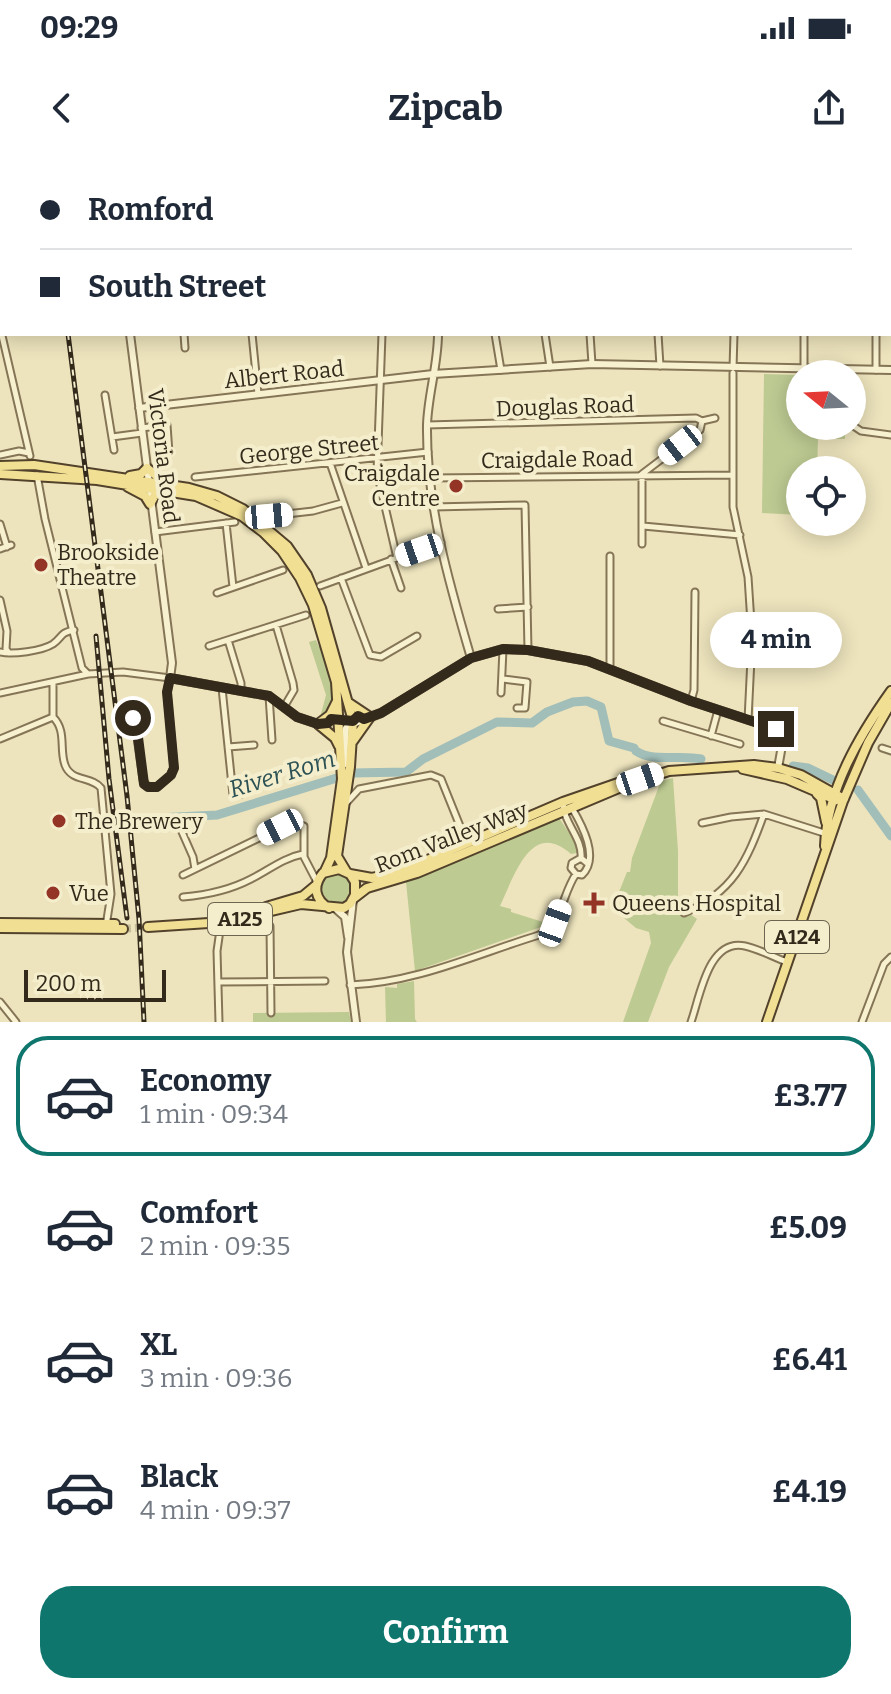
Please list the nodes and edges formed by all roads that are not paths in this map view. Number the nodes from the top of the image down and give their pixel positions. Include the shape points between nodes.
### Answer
1 (2, 336) edge
2 (130, 336) edge
3 (184, 336) edge
4 (252, 336) edge
5 (382, 336) edge
6 (438, 336) edge
7 (495, 336) edge
8 (545, 336) edge
9 (590, 336) edge
10 (658, 336) edge
11 (734, 336) edge
12 (804, 336) edge
13 (876, 336) edge
14 (185, 348) dead end
15 (804, 360) edge
16 (592, 364) junction
17 (660, 366) junction
18 (550, 367) junction
19 (786, 369) edge
20 (733, 370) junction
21 (876, 370) junction
22 (891, 370) edge
23 (501, 371) junction
24 (866, 371) edge
25 (433, 374) junction
26 (380, 381) junction
27 (258, 394) junction
28 (105, 395) dead end
29 (139, 408) junction
30 (715, 418) dead end
31 (702, 421) junction
32 (427, 425) junction
33 (142, 430) junction
34 (866, 432) edge
35 (891, 435) edge
36 (178, 436) dead end
37 (112, 437) junction
38 (168, 437) junction
39 (114, 450) dead end
40 (428, 452) junction
41 (169, 453) dead end
42 (0, 455) edge
43 (376, 458) junction
44 (330, 463) junction
45 (19, 465) junction
46 (0, 466) edge
47 (147, 468) junction
48 (0, 474) edge
49 (37, 474) junction
50 (642, 474) junction
51 (733, 475) junction
52 (59, 476) junction
53 (429, 478) junction
54 (111, 479) junction
55 (196, 479) dead end
56 (165, 483) junction
57 (148, 484) junction
58 (39, 487) junction
59 (178, 493) junction
60 (342, 503) junction
61 (150, 504) junction
62 (433, 507) junction
63 (269, 516) dead end
64 (235, 522) dead end
65 (226, 523) junction
66 (0, 524) edge
67 (643, 526) junction
68 (155, 532) junction
69 (740, 535) junction
70 (441, 542) junction
71 (642, 544) dead end
72 (6, 547) edge
73 (610, 556) dead end
74 (394, 558) junction
75 (366, 568) junction
76 (283, 570) dead end
77 (341, 578) junction
78 (320, 586) dead end
79 (233, 587) junction
80 (401, 588) dead end
81 (695, 592) dead end
82 (217, 593) dead end
83 (0, 600) edge
84 (528, 607) junction
85 (498, 609) dead end
86 (306, 615) dead end
87 (276, 625) junction
88 (74, 630) junction
89 (417, 636) dead end
90 (228, 640) junction
91 (209, 646) dead end
92 (503, 649) junction
93 (528, 650) junction
94 (0, 652) edge
95 (10, 654) junction
96 (471, 658) junction
97 (610, 669) junction
98 (88, 674) junction
99 (170, 678) junction
100 (503, 679) junction
101 (53, 682) junction
102 (222, 688) junction
103 (241, 691) junction
104 (891, 691) edge
105 (0, 693) edge
106 (501, 693) dead end
107 (269, 696) junction
108 (345, 700) junction
109 (691, 701) junction
110 (891, 703) edge
111 (284, 707) junction
112 (517, 708) dead end
113 (718, 710) junction
114 (53, 717) junction
115 (367, 718) junction
116 (748, 720) junction
117 (353, 721) junction
118 (663, 721) dead end
119 (136, 722) dead end
120 (340, 722) junction
121 (323, 723) junction
122 (711, 736) junction
123 (0, 739) edge
124 (272, 740) dead end
125 (352, 742) junction
126 (740, 744) dead end
127 (254, 745) dead end
128 (228, 747) junction
129 (882, 748) dead end
130 (341, 750) junction
131 (891, 751) edge
132 (738, 768) junction
133 (778, 768) junction
134 (346, 775) junction
135 (787, 779) junction
136 (814, 790) junction
137 (242, 794) dead end
138 (837, 794) junction
139 (566, 807) junction
140 (344, 808) junction
141 (764, 814) junction
142 (702, 823) dead end
143 (182, 832) dead end
144 (828, 832) junction
145 (457, 850) junction
146 (303, 854) junction
147 (581, 858) junction
148 (587, 863) junction
149 (309, 865) junction
150 (195, 869) junction
151 (324, 872) junction
152 (348, 873) junction
153 (576, 874) junction
154 (183, 875) dead end
155 (316, 884) junction
156 (183, 897) dead end
157 (354, 899) junction
158 (331, 908) junction
159 (684, 913) dead end
160 (221, 923) junction
161 (208, 924) junction
162 (0, 926) edge
163 (122, 926) tunnel mouth
164 (270, 926) dead end
165 (106, 927) junction
166 (218, 935) junction
167 (348, 937) junction
168 (891, 957) edge
169 (788, 962) junction
170 (271, 980) junction
171 (325, 981) dead end
172 (218, 982) junction
173 (349, 986) junction
174 (0, 1002) edge
175 (271, 1013) dead end
176 (16, 1022) edge
177 (219, 1022) edge
178 (356, 1022) edge
179 (691, 1022) edge
180 (767, 1022) edge
181 (862, 1022) edge

1 - 42 street via 30,454
2 - 29 street, Victoria Road
3 - 14 street
4 - 27 street
5 - 26 street
6 - 25 street
7 - 23 street
8 - 18 street
9 - 16 street
10 - 17 street
11 - 20 street
12 - 15 street
13 - 21 street
16 - 17 street, Albert Road
16 - 18 street, Albert Road
17 - 20 street, Albert Road
18 - 23 street, Albert Road
19 - 20 street, Albert Road
20 - 51 street
21 - 22 street, Albert Road
21 - 24 street, Albert Road
23 - 25 street, Albert Road
25 - 26 street, Albert Road
25 - 32 street
26 - 27 street, Albert Road
26 - 43 street
27 - 29 street, Albert Road
28 - 37 street
29 - 33 street, Victoria Road
30 - 31 street, Douglas Road
31 - 32 street, Douglas Road
31 - 50 street via 700,430
32 - 40 street
33 - 37 street
33 - 38 street via 167,425
33 - 47 street, Victoria Road
34 - 35 street
36 - 38 street
37 - 39 street
38 - 41 street
40 - 43 street, George Street
40 - 53 street
43 - 44 street, George Street
43 - 74 street
44 - 55 street, George Street
44 - 60 street
45 - 46 main road
45 - 49 main road
45 - 54 main road
47 - 54 main road via 138,475
47 - 56 main road
47 - 57 street, Victoria Road
48 - 49 main road
49 - 52 main road
49 - 58 street
50 - 51 street, Craigdale Road
50 - 53 street, Craigdale Road
50 - 67 street
51 - 69 street
52 - 54 main road
52 - 58 street
53 - 62 street
54 - 57 main road
54 - 61 main road
56 - 57 main road
56 - 108 main road via 217,496 243,509 287,546 317,599
57 - 59 main road
57 - 61 street, Victoria Road
58 - 88 street
59 - 61 main road via 159,493
59 - 108 main road via 242,516 282,551 313,605
60 - 63 street
60 - 75 street
61 - 68 street, Victoria Road
62 - 70 street
62 - 84 street via 525,505
64 - 65 street
65 - 68 street
65 - 79 street
66 - 72 street
67 - 69 street
67 - 71 street
68 - 99 street, Victoria Road
69 - 116 street via 752,638
70 - 74 street
70 - 96 street
73 - 97 street
74 - 75 street
74 - 80 street
75 - 77 street
76 - 79 street
77 - 78 street
77 - 89 street via 370,655 381,657
79 - 82 street
81 - 109 street
83 - 95 street
84 - 85 street
84 - 93 street
86 - 87 street
87 - 90 street
87 - 111 street via 294,690
88 - 95 street via 50,645
88 - 98 street
90 - 91 street
90 - 103 street
92 - 93 street
92 - 96 street
92 - 100 street
93 - 97 street
94 - 95 street
96 - 115 street
97 - 109 street
98 - 99 street
98 - 101 street
99 - 102 street
99 - 119 street via 174,768 157,787 144,784
100 - 106 street
100 - 112 street via 527,682 525,708
101 - 105 street
101 - 114 street
102 - 103 street
102 - 128 street
103 - 107 street
104 - 138 main road
107 - 111 street
107 - 124 street
108 - 115 main road
108 - 117 main road
108 - 120 main road
108 - 121 main road
109 - 113 street
110 - 138 main road
111 - 121 street via 297,717
113 - 116 street
113 - 122 street
114 - 123 street
114 - 165 street via 61,730 67,770 101,788 111,894
115 - 117 street
115 - 125 main road
116 - 133 street via 782,736
117 - 120 street
117 - 125 main road
117 - 134 street via 346,728
118 - 122 street
120 - 121 street
120 - 130 main road
121 - 130 main road
122 - 126 street
125 - 134 main road
127 - 128 street
128 - 137 street via 233,795
129 - 131 street
130 - 134 main road
132 - 133 main road, Rom Valley Way
132 - 135 main road, Rom Valley Way
132 - 139 main road, Rom Valley Way via 682,769
133 - 135 main road, Rom Valley Way
133 - 138 main road, Rom Valley Way
134 - 140 main road
134 - 151 main road
135 - 136 main road, Rom Valley Way
136 - 138 main road, Rom Valley Way
136 - 144 main road, A124 via 821,798
138 - 144 main road, A124
139 - 145 main road, Rom Valley Way
139 - 147 street
139 - 148 street via 591,851
139 - 157 main road, Rom Valley Way via 417,873 367,888
140 - 145 street via 359,789 431,775 441,779 464,836
140 - 152 main road via 337,856
141 - 142 street
141 - 144 street
141 - 159 street via 735,877
143 - 150 street
144 - 169 main road, A124
145 - 152 main road, Rom Valley Way via 372,878
146 - 149 street
146 - 150 street via 304,826 292,822
146 - 156 street via 229,888
147 - 148 street
147 - 153 street via 572,863
148 - 153 street via 585,873
149 - 151 street
149 - 155 street
150 - 154 street
151 - 152 main road
151 - 155 main road
152 - 157 main road via 355,882
153 - 173 street via 547,931 407,978
155 - 158 main road via 317,897
155 - 161 main road, A125 via 303,896 235,916 148,925
157 - 158 main road via 344,908
157 - 167 street
158 - 160 main road, A125 via 301,904
158 - 167 street via 345,917
160 - 161 main road, A125
160 - 166 street
161 - 166 street
162 - 165 main road
163 - 165 main road
164 - 170 street
166 - 172 street
167 - 173 street
168 - 181 street
169 - 179 street via 743,945 719,951
169 - 180 main road, A124
170 - 171 street
170 - 172 street
170 - 175 street
172 - 177 street
173 - 178 street
174 - 176 street

